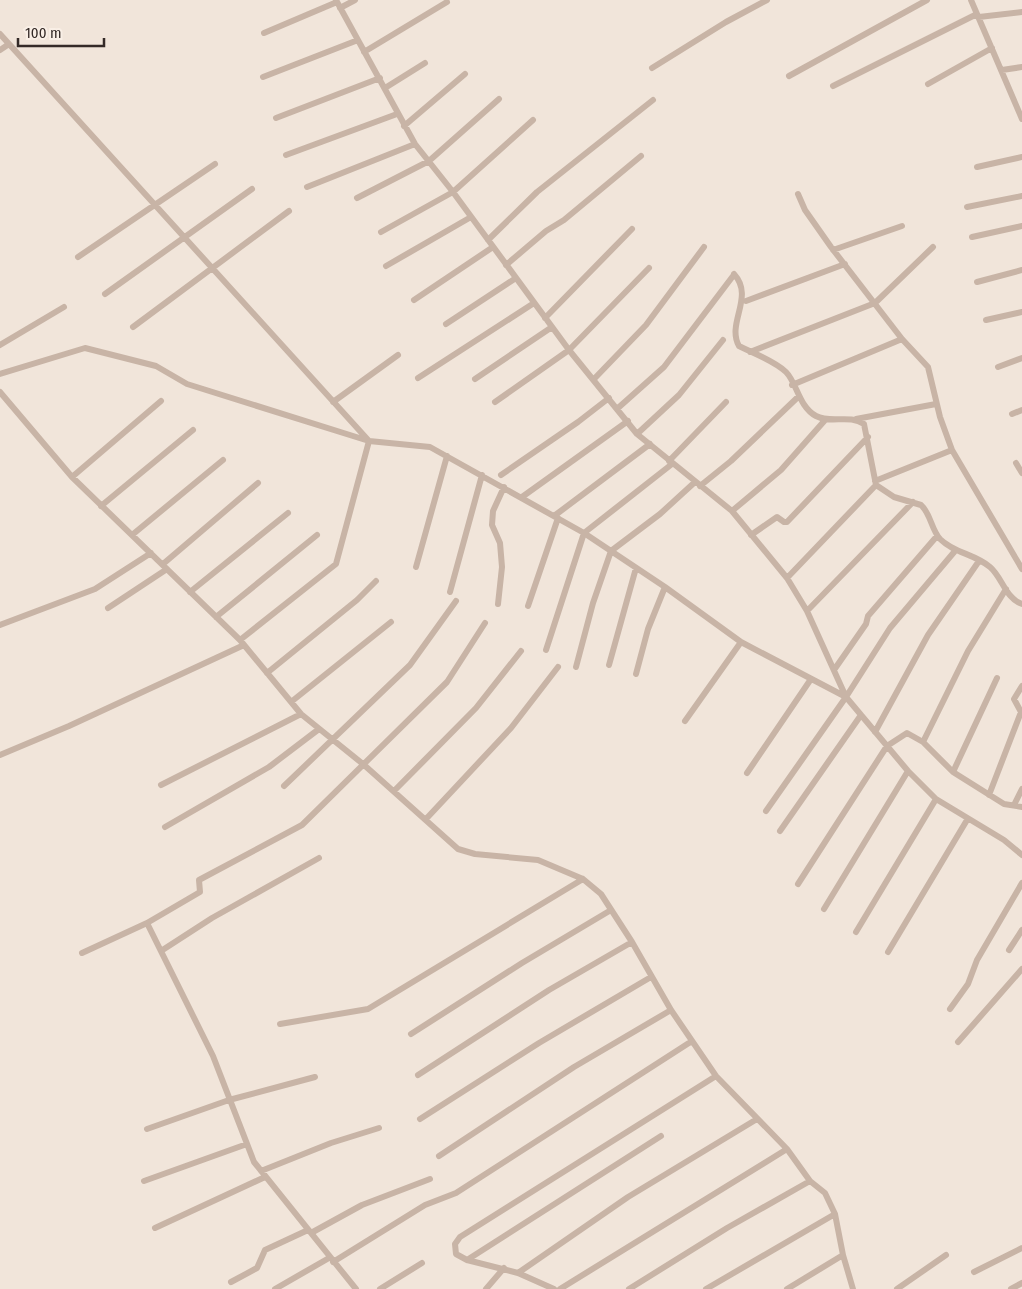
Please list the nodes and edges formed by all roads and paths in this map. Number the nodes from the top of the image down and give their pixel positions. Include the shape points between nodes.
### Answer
1 (354, 0) edge
2 (767, 0) edge
3 (927, 0) edge
4 (971, 0) edge
5 (336, 1) edge
6 (447, 2) dead end
7 (340, 8) junction
8 (1022, 12) edge
9 (978, 15) junction
10 (264, 33) dead end
11 (0, 34) edge
12 (358, 40) junction
13 (9, 44) junction
14 (992, 48) junction
15 (0, 50) edge
16 (364, 52) junction
17 (425, 63) dead end
18 (1022, 67) edge
19 (652, 68) dead end
20 (1002, 70) junction
21 (465, 74) dead end
22 (790, 76) dead end
23 (263, 77) dead end
24 (380, 78) junction
25 (928, 84) dead end
26 (833, 86) dead end
27 (385, 88) junction
28 (499, 99) dead end
29 (653, 100) dead end
30 (397, 114) junction
31 (1022, 117) edge
32 (276, 118) dead end
33 (533, 120) dead end
34 (404, 126) junction
35 (415, 144) junction
36 (286, 154) dead end
37 (641, 156) dead end
38 (1022, 157) edge
39 (429, 162) junction
40 (215, 164) dead end
41 (976, 167) dead end
42 (307, 187) dead end
43 (252, 189) dead end
44 (453, 192) junction
45 (798, 194) dead end
46 (1022, 196) edge
47 (357, 198) dead end
48 (155, 206) junction
49 (968, 208) dead end
50 (289, 211) dead end
51 (471, 217) junction
52 (902, 226) dead end
53 (1022, 226) edge
54 (632, 229) dead end
55 (381, 232) dead end
56 (184, 237) junction
57 (972, 237) dead end
58 (488, 240) junction
59 (493, 247) junction
60 (704, 247) dead end
61 (933, 247) dead end
62 (833, 250) junction
63 (78, 257) dead end
64 (506, 264) junction
65 (845, 264) junction
66 (386, 266) dead end
67 (649, 268) dead end
68 (212, 269) junction
69 (1022, 270) edge
70 (516, 278) junction
71 (976, 282) dead end
72 (105, 294) dead end
73 (414, 300) dead end
74 (746, 301) dead end
75 (534, 303) junction
76 (875, 303) junction
77 (64, 308) dead end
78 (1022, 312) edge
79 (545, 318) junction
80 (986, 320) dead end
81 (446, 324) dead end
82 (133, 327) dead end
83 (552, 327) junction
84 (902, 339) junction
85 (723, 340) dead end
86 (0, 345) edge
87 (569, 350) junction
88 (750, 352) junction
89 (398, 355) dead end
90 (1022, 358) edge
91 (998, 367) dead end
92 (0, 374) edge
93 (418, 378) dead end
94 (475, 378) dead end
95 (594, 379) junction
96 (792, 385) junction
97 (0, 392) edge
98 (798, 397) junction
99 (609, 398) junction
100 (161, 401) dead end
101 (333, 402) junction
102 (494, 402) dead end
103 (726, 402) dead end
104 (936, 404) junction
105 (618, 408) junction
106 (1022, 410) edge
107 (1012, 414) dead end
108 (826, 419) junction
109 (856, 419) junction
110 (628, 421) junction
111 (193, 430) dead end
112 (637, 434) junction
113 (868, 437) junction
114 (369, 441) junction
115 (650, 444) junction
116 (952, 450) junction
117 (447, 456) junction
118 (223, 460) dead end
119 (671, 462) junction
120 (1016, 463) dead end
121 (1022, 473) edge
122 (482, 475) junction
123 (501, 475) dead end
124 (72, 478) junction
125 (258, 483) dead end
126 (875, 483) junction
127 (698, 484) junction
128 (504, 487) junction
129 (522, 497) junction
130 (913, 502) junction
131 (101, 506) junction
132 (732, 511) junction
133 (288, 514) dead end
134 (556, 517) junction
135 (584, 533) junction
136 (132, 535) junction
137 (317, 535) dead end
138 (751, 535) junction
139 (937, 536) junction
140 (611, 551) junction
141 (955, 551) junction
142 (151, 553) junction
143 (979, 561) junction
144 (165, 566) junction
145 (416, 567) dead end
146 (636, 568) junction
147 (1022, 569) edge
148 (787, 578) junction
149 (376, 581) dead end
150 (665, 587) junction
151 (1006, 589) junction
152 (190, 592) junction
153 (450, 592) dead end
154 (456, 601) dead end
155 (498, 604) dead end
156 (1022, 604) edge
157 (528, 606) dead end
158 (108, 608) dead end
159 (807, 611) junction
160 (216, 617) junction
161 (391, 622) dead end
162 (485, 623) dead end
163 (0, 626) edge
164 (242, 642) junction
165 (741, 642) junction
166 (546, 650) dead end
167 (521, 651) dead end
168 (609, 665) dead end
169 (558, 667) dead end
170 (576, 667) dead end
171 (834, 670) junction
172 (267, 673) junction
173 (636, 674) dead end
174 (811, 678) junction
175 (997, 678) dead end
176 (1022, 686) edge
177 (846, 697) junction
178 (291, 702) junction
179 (301, 714) junction
180 (861, 715) junction
181 (685, 721) dead end
182 (319, 729) junction
183 (875, 732) junction
184 (333, 739) junction
185 (923, 742) junction
186 (887, 746) junction
187 (0, 755) edge
188 (362, 764) junction
189 (908, 771) junction
190 (953, 772) junction
191 (747, 773) dead end
192 (161, 785) dead end
193 (284, 786) dead end
194 (1022, 788) edge
195 (394, 791) junction
196 (989, 795) junction
197 (936, 799) junction
198 (1014, 805) junction
199 (1022, 807) edge
200 (766, 811) dead end
201 (426, 819) junction
202 (967, 820) junction
203 (165, 827) dead end
204 (780, 831) dead end
205 (1022, 855) edge
206 (319, 858) dead end
207 (583, 879) junction
208 (798, 884) dead end
209 (1022, 884) edge
210 (824, 909) dead end
211 (612, 910) junction
212 (147, 923) junction
213 (1022, 930) edge
214 (856, 932) dead end
215 (632, 942) junction
216 (1009, 950) dead end
217 (161, 951) junction
218 (888, 952) dead end
219 (82, 953) dead end
220 (1022, 969) edge
221 (651, 977) junction
222 (950, 1009) dead end
223 (671, 1010) junction
224 (280, 1024) dead end
225 (411, 1034) dead end
226 (692, 1041) junction
227 (958, 1042) dead end
228 (418, 1075) dead end
229 (716, 1076) junction
230 (315, 1077) dead end
231 (230, 1100) junction
232 (420, 1119) dead end
233 (757, 1119) junction
234 (379, 1128) dead end
235 (147, 1129) dead end
236 (661, 1136) dead end
237 (247, 1144) junction
238 (787, 1149) junction
239 (439, 1156) dead end
240 (261, 1171) junction
241 (266, 1177) junction
242 (430, 1180) dead end
243 (144, 1181) dead end
244 (810, 1181) junction
245 (836, 1214) junction
246 (155, 1228) dead end
247 (310, 1231) junction
248 (1022, 1248) edge
249 (843, 1255) junction
250 (946, 1255) dead end
251 (331, 1260) junction
252 (467, 1260) junction
253 (422, 1263) dead end
254 (504, 1268) junction
255 (518, 1272) junction
256 (974, 1272) dead end
257 (231, 1282) dead end
258 (1022, 1283) edge
259 (274, 1289) edge
260 (356, 1289) edge
261 (380, 1289) edge
262 (486, 1289) edge
263 (553, 1289) edge
264 (560, 1289) edge
265 (629, 1289) edge
266 (706, 1289) edge
267 (787, 1289) edge
268 (853, 1289) edge
269 (896, 1289) edge
270 (1011, 1289) edge

1 - 7 street
2 - 19 street
3 - 22 street
4 - 9 street
5 - 7 street
5 - 10 street
6 - 16 street
7 - 12 street
8 - 9 street
9 - 14 street
9 - 26 street
11 - 13 street
12 - 16 street
12 - 23 street
13 - 15 street
13 - 48 street
14 - 20 street
14 - 25 street
16 - 24 street
17 - 27 street
18 - 20 street
20 - 31 street
21 - 34 street
24 - 27 street
24 - 32 street
27 - 30 street
28 - 39 street
29 - 58 street via 537,192
30 - 34 street
30 - 36 street
33 - 44 street
34 - 35 street
35 - 39 street
35 - 42 street
37 - 64 street
38 - 41 street
39 - 44 street
39 - 47 street
40 - 48 street
43 - 56 street
44 - 51 street
44 - 55 street
45 - 62 street via 805,210
46 - 49 street
48 - 56 street
48 - 63 street
50 - 68 street
51 - 58 street
51 - 66 street
52 - 62 street
53 - 57 street
54 - 79 street
56 - 68 street
56 - 72 street
58 - 59 street
59 - 64 street
59 - 73 street
60 - 95 street via 646,325
61 - 76 street
62 - 65 street
64 - 70 street
65 - 74 street
65 - 76 street
67 - 87 street
68 - 82 street
68 - 101 street
69 - 71 street
70 - 75 street
70 - 81 street
75 - 79 street
75 - 93 street
76 - 84 street
76 - 88 street
77 - 86 street
78 - 80 street
79 - 83 street
83 - 87 street
83 - 94 street
84 - 96 street
84 - 104 street via 928,367
85 - 112 street via 679,395
87 - 95 street
87 - 102 street
88 - 96 street via 784,370
88 - 105 street via 735,340 744,295 734,275 664,367
89 - 101 street
90 - 91 street
92 - 114 street via 85,348 156,366 187,384
95 - 99 street
96 - 98 street
97 - 124 street
98 - 108 street via 814,416
98 - 127 street via 731,461
99 - 105 street
99 - 123 street
100 - 124 street
101 - 114 street
103 - 119 street
104 - 109 street
104 - 116 street
105 - 110 street
106 - 107 street
108 - 109 street
108 - 132 street via 781,470
109 - 113 street via 864,424
110 - 112 street
110 - 129 street
111 - 131 street
112 - 115 street
113 - 126 street
113 - 138 street via 787,522 776,517
114 - 117 street via 430,447
114 - 164 street via 336,564
115 - 119 street
115 - 134 street
116 - 126 street
116 - 147 street
117 - 122 street
117 - 145 street
118 - 136 street
119 - 127 street
119 - 135 street
120 - 121 street
122 - 128 street
122 - 153 street
124 - 131 street
125 - 144 street
126 - 130 street via 894,497
126 - 148 street
127 - 132 street
127 - 140 street
128 - 129 street
128 - 155 street via 493,511 492,525 500,543
129 - 134 street
130 - 139 street via 925,509
130 - 159 street
131 - 136 street
132 - 138 street
133 - 152 street
134 - 135 street
134 - 157 street
135 - 140 street
135 - 166 street
136 - 142 street
137 - 160 street
138 - 148 street
139 - 141 street
139 - 171 street via 868,616 866,624
140 - 146 street
140 - 170 street
141 - 143 street
141 - 177 street via 890,628
142 - 144 street
142 - 163 street via 95,590
143 - 151 street via 992,568
143 - 183 street via 928,635
144 - 152 street
144 - 158 street
146 - 150 street
146 - 168 street
148 - 159 street
149 - 172 street
150 - 165 street
150 - 173 street via 648,629
151 - 156 street
151 - 185 street via 968,651
152 - 160 street
154 - 184 street via 410,665
159 - 171 street
160 - 164 street
161 - 178 street
162 - 188 street via 447,682
164 - 172 street
164 - 187 street via 69,726
165 - 174 street
165 - 181 street
167 - 195 street via 476,708
169 - 201 street via 511,728
171 - 177 street
172 - 178 street
174 - 177 street
174 - 191 street
175 - 190 street
176 - 196 street via 1014,699 1021,712
177 - 180 street
177 - 200 street
178 - 179 street
179 - 182 street
179 - 192 street
180 - 183 street
180 - 204 street
182 - 184 street
182 - 203 street via 269,767
183 - 186 street
184 - 188 street
184 - 193 street
185 - 186 street via 907,733
185 - 190 street
186 - 189 street
186 - 208 street
188 - 195 street
188 - 212 street via 302,825 199,880 200,892
189 - 197 street
189 - 210 street
190 - 196 street
194 - 198 street
195 - 201 street
196 - 198 street via 1004,804
197 - 202 street
197 - 214 street
198 - 199 street
201 - 207 street via 464,852 538,860
202 - 205 street via 1004,840
202 - 218 street
206 - 217 street via 212,918
207 - 211 street via 601,894
207 - 224 street via 368,1009
209 - 222 street via 977,960 968,984
211 - 215 street
211 - 225 street
212 - 217 street
212 - 219 street
213 - 216 street
215 - 221 street
215 - 228 street via 549,990
217 - 231 street via 213,1056
220 - 227 street
221 - 223 street
221 - 232 street via 538,1043
223 - 226 street
223 - 239 street via 574,1067
226 - 229 street
226 - 251 street via 456,1193 425,1205
229 - 233 street
229 - 252 street via 460,1237 455,1244 456,1254
230 - 231 street
231 - 235 street
231 - 237 street
233 - 238 street
233 - 255 street via 628,1197
234 - 240 street
236 - 252 street
237 - 240 street
237 - 243 street
238 - 244 street
238 - 264 street
240 - 241 street
241 - 246 street
241 - 247 street
242 - 247 street via 362,1205
244 - 245 street via 825,1193
244 - 265 street
245 - 249 street
245 - 266 street
247 - 251 street
247 - 257 street via 265,1250 257,1268
248 - 256 street
249 - 267 street
249 - 268 street
250 - 269 street
251 - 259 street
251 - 260 street
252 - 254 street
253 - 261 street
254 - 255 street
254 - 262 street
255 - 263 street
258 - 270 street

